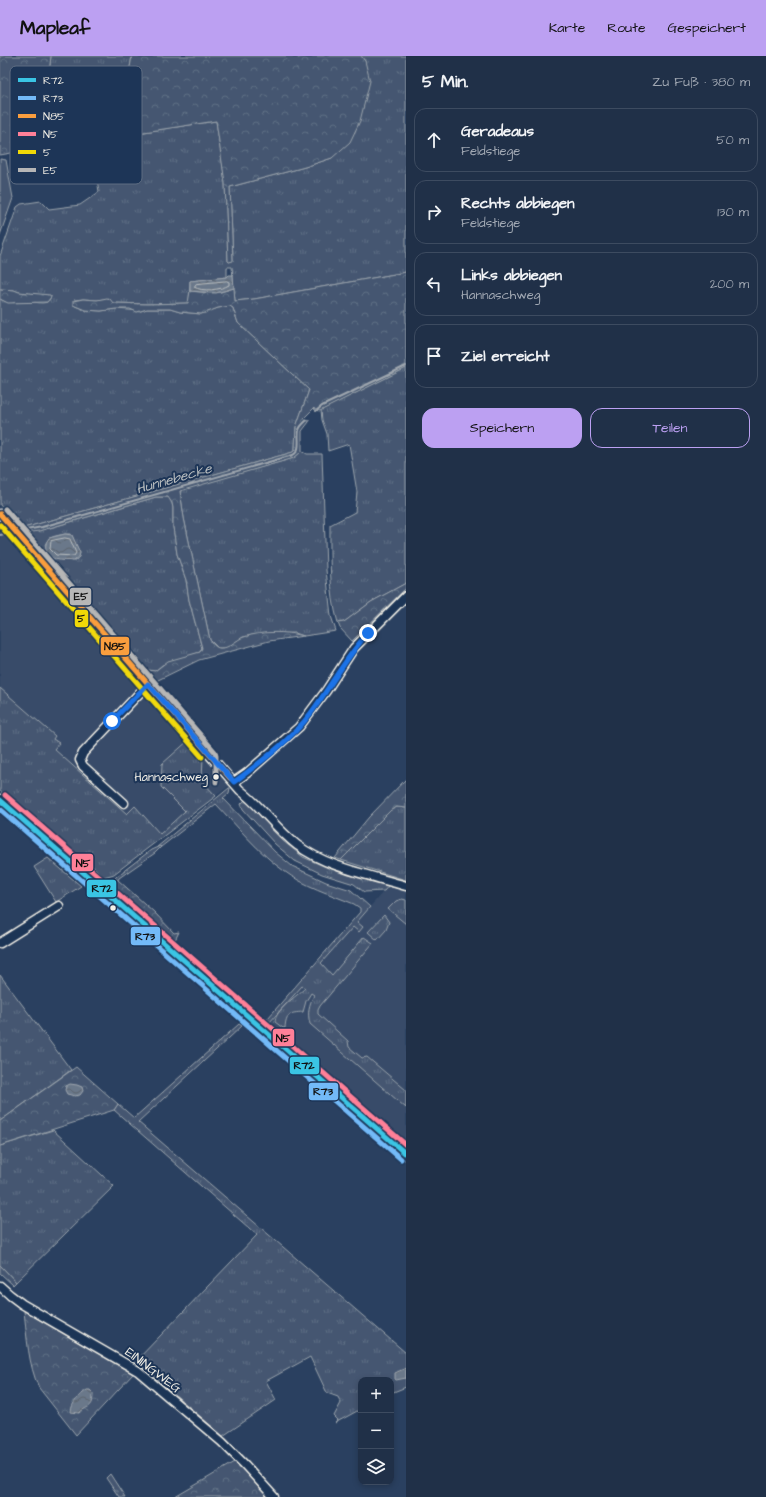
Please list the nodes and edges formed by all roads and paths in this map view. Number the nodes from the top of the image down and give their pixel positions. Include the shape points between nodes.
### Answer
1 (0, 514) edge
2 (406, 596) edge
3 (148, 684) junction
4 (234, 782) junction
5 (0, 800) edge
6 (124, 802) dead end
7 (406, 886) edge
8 (59, 906) dead end
9 (0, 944) edge
10 (406, 1154) edge
11 (0, 1286) edge
12 (274, 1497) edge

1 - 3 street
2 - 4 street via 354,648 326,692 299,727
3 - 4 street
3 - 6 street via 83,752 80,760 83,766
4 - 7 street via 291,840 308,852 342,866
5 - 10 main road
8 - 9 street
11 - 12 street, EININGWEG via 22,1304 138,1371 222,1442

